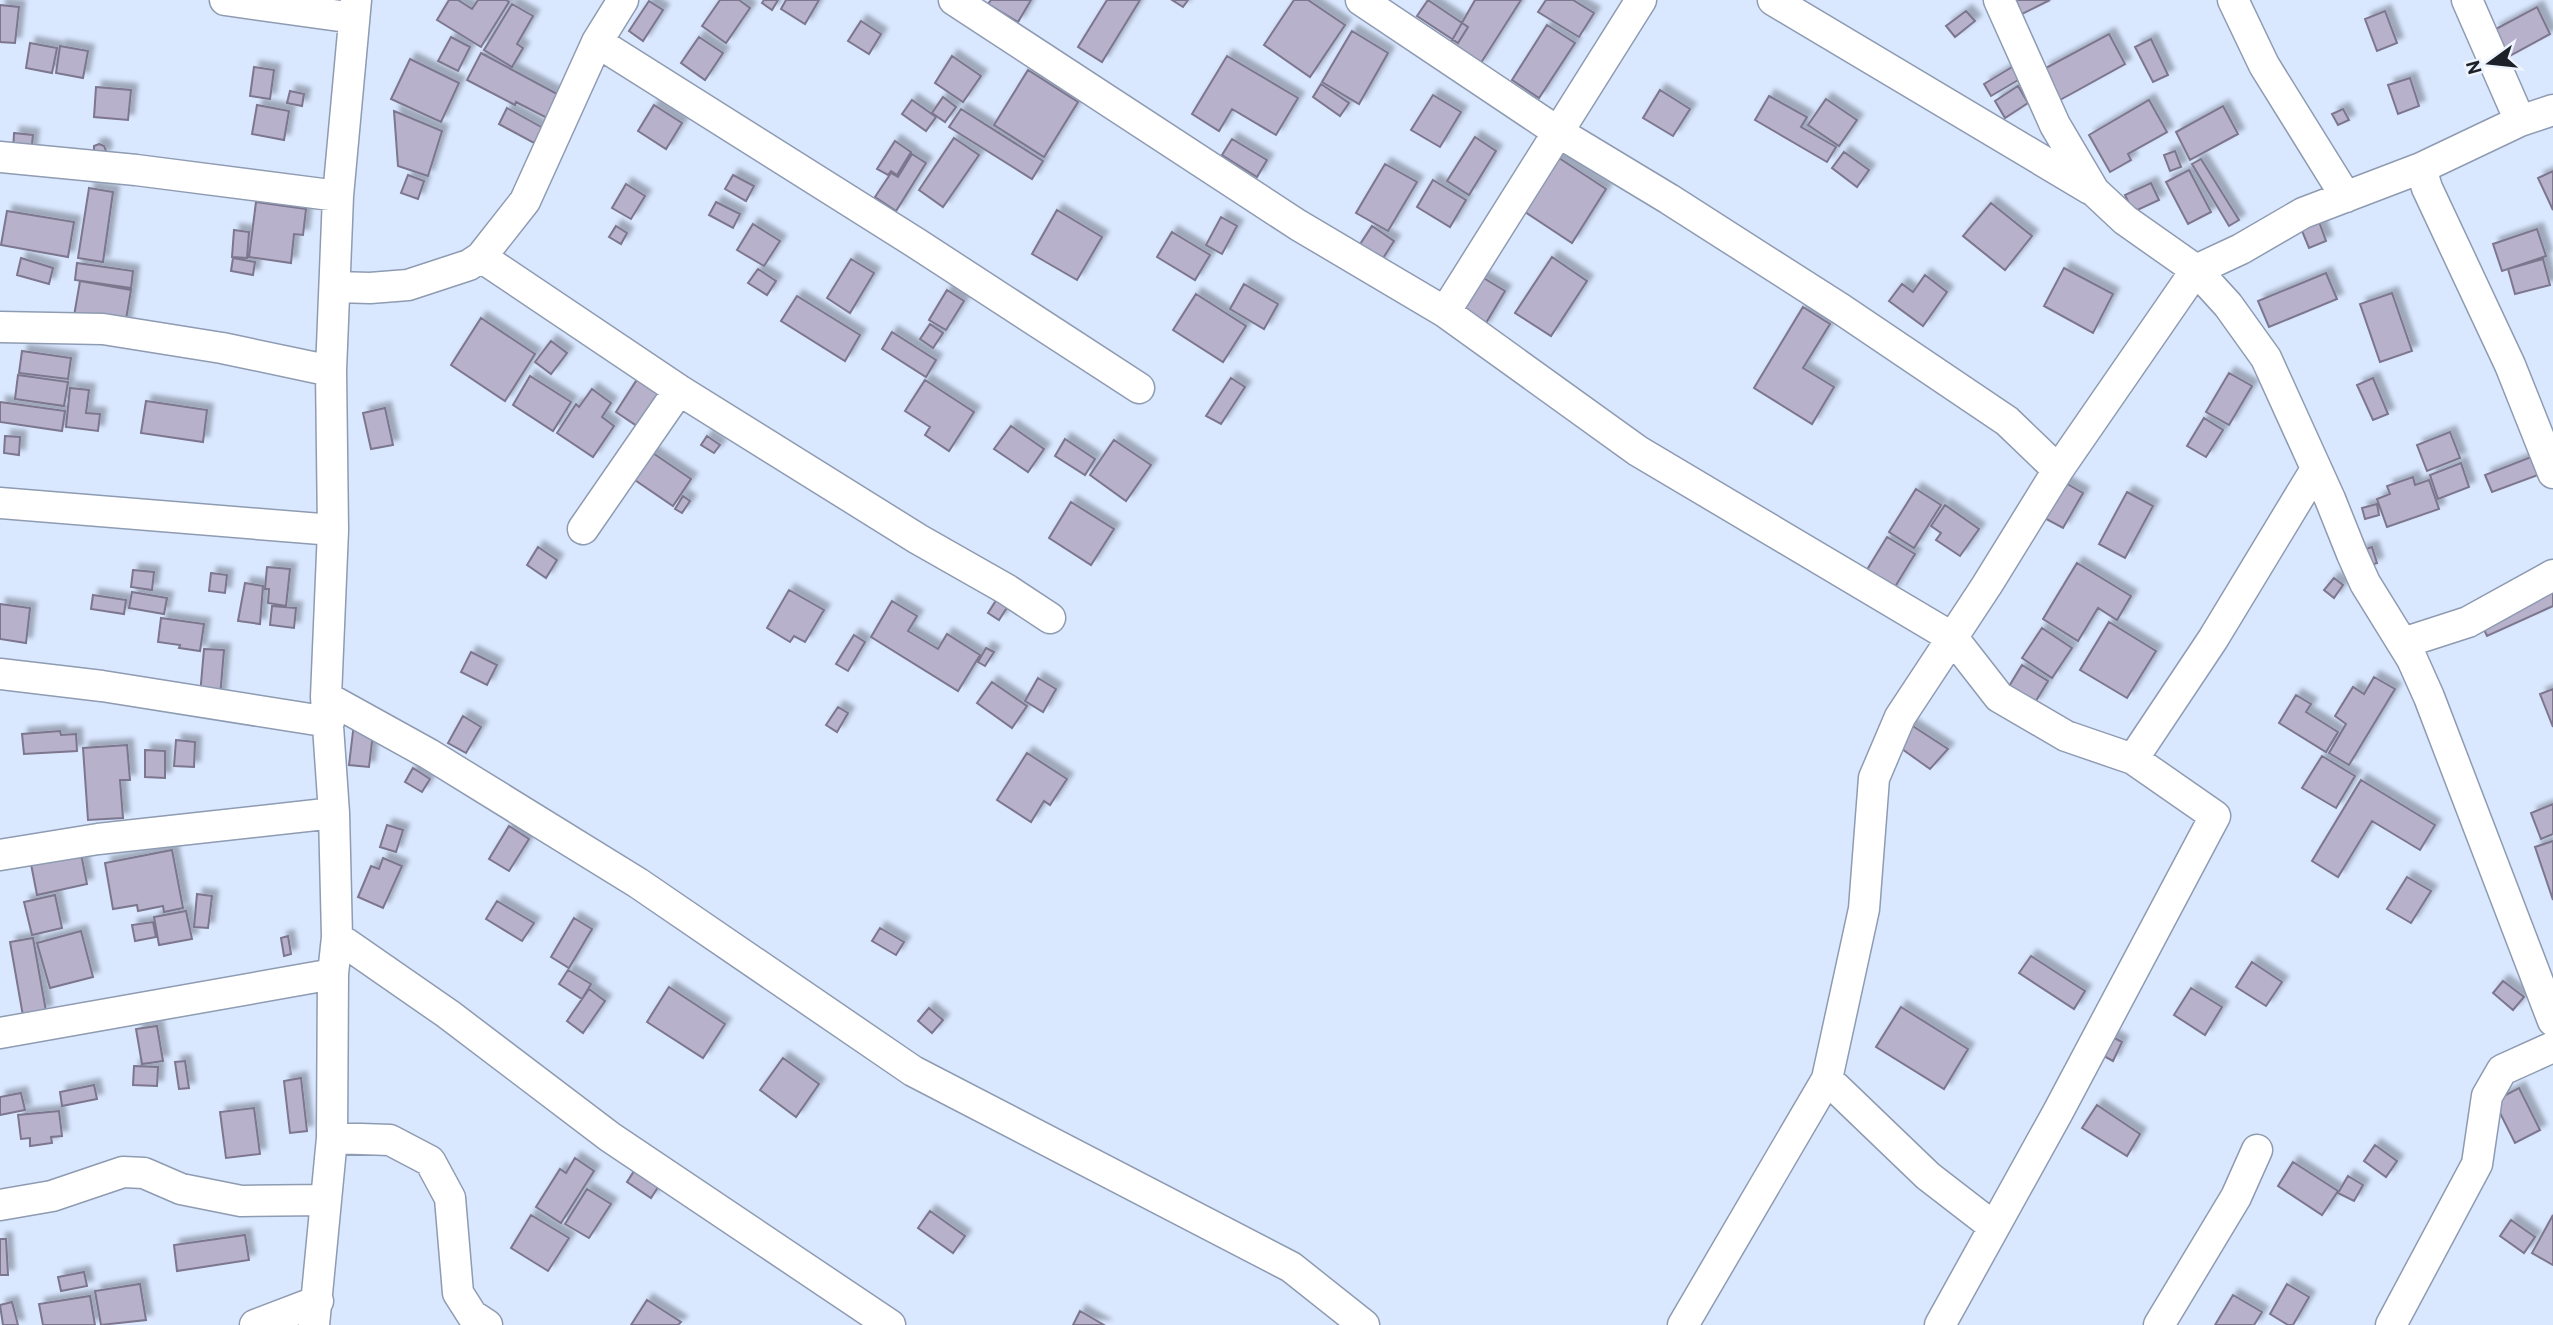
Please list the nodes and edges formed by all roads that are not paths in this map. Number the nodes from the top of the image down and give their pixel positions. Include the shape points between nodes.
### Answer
1 (225, 0) edge
2 (623, 0) edge
3 (954, 0) edge
4 (1361, 0) edge
5 (1641, 0) edge
6 (1773, 0) edge
7 (1999, 0) edge
8 (2233, 0) edge
9 (2467, 0) edge
10 (355, 9) edge
11 (597, 42) junction
12 (2553, 110) edge
13 (2520, 121) junction
14 (1558, 132) junction
15 (0, 157) edge
16 (2421, 167) junction
17 (2094, 191) junction
18 (338, 196) junction
19 (2346, 197) junction
20 (481, 257) junction
21 (2196, 270) junction
22 (335, 287) junction
23 (1445, 312) junction
24 (0, 327) edge
25 (331, 371) junction
26 (1139, 388) dead end
27 (679, 390) junction
28 (2316, 469) junction
29 (2058, 470) junction
30 (2553, 473) edge
31 (0, 503) edge
32 (583, 529) dead end
33 (333, 530) junction
34 (2553, 575) edge
35 (1050, 618) dead end
36 (1954, 638) junction
37 (2403, 643) junction
38 (0, 674) edge
39 (328, 710) junction
40 (2133, 759) junction
41 (334, 813) junction
42 (0, 855) edge
43 (337, 937) junction
44 (333, 974) junction
45 (2553, 1021) edge
46 (0, 1033) edge
47 (2553, 1046) edge
48 (1827, 1079) junction
49 (332, 1138) junction
50 (2257, 1150) dead end
51 (325, 1200) junction
52 (0, 1205) edge
53 (1994, 1227) junction
54 (316, 1313) edge
55 (256, 1325) edge
56 (487, 1325) edge
57 (890, 1325) edge
58 (1364, 1325) edge
59 (1683, 1325) edge
60 (1940, 1325) edge
61 (2159, 1325) edge
62 (2391, 1325) edge

1 - 10 street
2 - 11 street
3 - 23 street via 1286,217
4 - 14 street
5 - 14 street
6 - 17 street
7 - 17 street via 2055,125
8 - 19 street via 2264,65
9 - 13 street
10 - 18 street
11 - 20 street via 525,201
11 - 26 street
12 - 13 street
13 - 16 street
14 - 23 street
14 - 29 street via 1830,302 2007,421
15 - 18 street
16 - 19 street
16 - 30 street
17 - 21 street via 2125,220
18 - 22 street
19 - 21 street via 2303,213
20 - 22 street via 470,265 408,285
20 - 27 street
21 - 28 street via 2266,358
21 - 29 street
22 - 25 street
23 - 36 street via 1638,451
24 - 25 street via 103,329
25 - 33 street
27 - 32 street
27 - 35 street
28 - 37 street via 2365,583
28 - 40 street via 2213,639
29 - 36 street
31 - 33 street
33 - 39 street
34 - 37 street via 2468,622
36 - 40 street via 1999,697 2066,736
36 - 48 street via 1900,717 1874,778 1864,909
37 - 45 street via 2429,696
38 - 39 street
39 - 41 street
39 - 58 street via 429,754 638,883 913,1071 1291,1267
40 - 53 street via 2215,816
41 - 42 street via 98,839
41 - 43 street
43 - 44 street
43 - 57 street via 610,1137
44 - 46 street
44 - 49 street
47 - 62 street via 2502,1070 2487,1096 2477,1164
48 - 53 street via 1928,1176
48 - 59 street
49 - 51 street
49 - 56 street via 390,1140 430,1161 450,1198 458,1293 472,1315
50 - 61 street via 2236,1197
51 - 52 street via 241,1201 181,1189 144,1173 123,1172 52,1196
51 - 54 street
53 - 60 street
54 - 55 street

